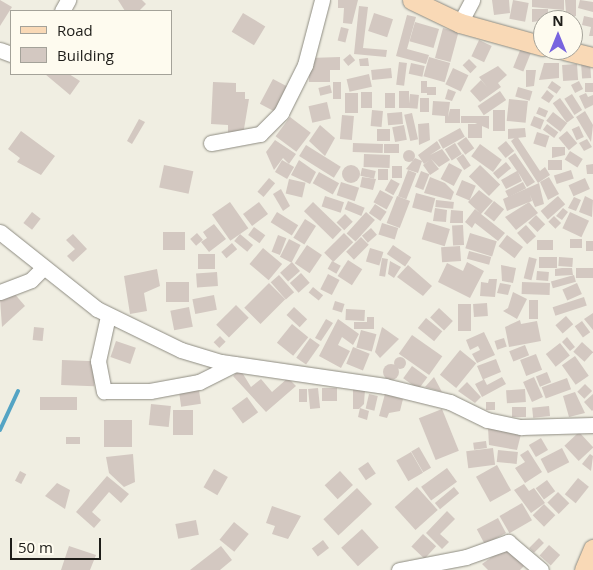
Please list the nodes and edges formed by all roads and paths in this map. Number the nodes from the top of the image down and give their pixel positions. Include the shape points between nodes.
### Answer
1 (322, 0) edge
2 (412, 0) edge
3 (439, 0) edge
4 (466, 12) edge
5 (533, 34) edge
6 (533, 42) edge
7 (211, 143) dead end
8 (0, 232) edge
9 (44, 267) junction
10 (0, 292) edge
11 (108, 316) junction
12 (235, 364) junction
13 (593, 425) edge
14 (593, 549) edge
15 (399, 570) edge
16 (541, 570) edge
17 (584, 570) edge

1 - 7 street via 305,65 281,114 260,134
2 - 4 main road
3 - 4 main road
4 - 5 main road
4 - 6 main road
8 - 9 street
9 - 10 street via 31,280
9 - 11 street
11 - 12 street via 181,350
11 - 12 street via 98,361 104,391 150,391 199,382
12 - 13 street via 385,386 450,402 487,420 521,427
14 - 17 main road
15 - 16 street via 466,557 508,542

